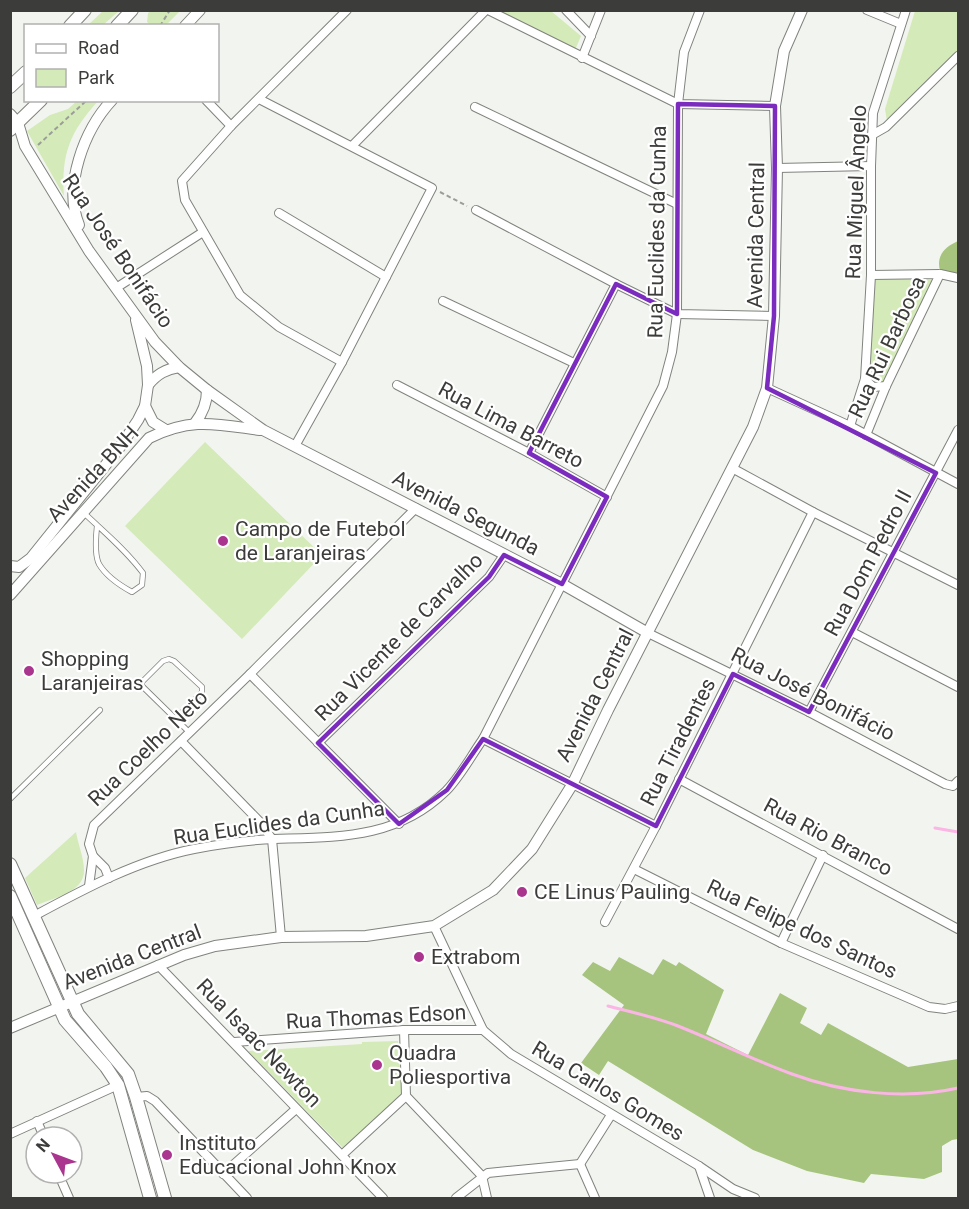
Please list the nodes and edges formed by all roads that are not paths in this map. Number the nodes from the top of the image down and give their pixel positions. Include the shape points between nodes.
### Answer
1 (85, 10) edge
2 (200, 10) edge
3 (347, 10) edge
4 (487, 10) edge
5 (566, 10) edge
6 (601, 10) edge
7 (700, 10) edge
8 (802, 10) edge
9 (867, 10) edge
10 (906, 10) edge
11 (72, 24) edge
12 (187, 24) edge
13 (901, 24) junction
14 (591, 36) junction
15 (958, 56) edge
16 (582, 58) junction
17 (24, 74) edge
18 (10, 87) edge
19 (259, 99) junction
20 (38, 102) edge
21 (111, 102) edge
22 (208, 102) edge
23 (678, 104) junction
24 (776, 106) junction
25 (476, 107) dead end
26 (13, 122) edge
27 (231, 126) junction
28 (872, 135) junction
29 (352, 146) junction
30 (871, 166) junction
31 (777, 168) junction
32 (677, 204) junction
33 (476, 210) road end
34 (279, 213) dead end
35 (203, 232) junction
36 (89, 251) junction
37 (871, 274) junction
38 (940, 274) junction
39 (386, 277) junction
40 (958, 278) edge
41 (616, 284) junction
42 (116, 288) junction
43 (443, 301) dead end
44 (134, 314) junction
45 (677, 314) junction
46 (774, 316) junction
47 (342, 362) junction
48 (574, 363) junction
49 (179, 367) junction
50 (865, 379) junction
51 (148, 385) junction
52 (397, 385) dead end
53 (886, 386) junction
54 (767, 388) junction
55 (207, 390) junction
56 (145, 405) junction
57 (195, 423) junction
58 (850, 426) junction
59 (166, 430) junction
60 (264, 430) junction
61 (958, 430) edge
62 (866, 435) junction
63 (295, 446) junction
64 (529, 453) junction
65 (732, 468) junction
66 (936, 472) junction
67 (958, 484) edge
68 (607, 497) junction
69 (416, 508) junction
70 (813, 512) junction
71 (84, 513) junction
72 (97, 525) junction
73 (893, 552) junction
74 (504, 555) junction
75 (10, 566) edge
76 (562, 584) junction
77 (958, 585) edge
78 (10, 596) edge
79 (852, 632) junction
80 (648, 633) junction
81 (250, 674) junction
82 (733, 674) junction
83 (958, 687) edge
84 (100, 710) dead end
85 (809, 712) junction
86 (175, 719) junction
87 (190, 733) junction
88 (483, 739) junction
89 (181, 741) junction
90 (318, 742) junction
91 (680, 779) junction
92 (958, 781) edge
93 (572, 785) junction
94 (10, 800) edge
95 (399, 824) junction
96 (656, 826) junction
97 (272, 839) junction
98 (824, 855) junction
99 (93, 856) junction
100 (10, 864) edge
101 (634, 869) junction
102 (109, 878) junction
103 (89, 886) junction
104 (10, 896) edge
105 (34, 916) junction
106 (605, 922) dead end
107 (434, 926) junction
108 (958, 929) edge
109 (281, 937) junction
110 (781, 943) junction
111 (158, 965) junction
112 (72, 1001) junction
113 (958, 1006) edge
114 (59, 1007) junction
115 (10, 1028) edge
116 (404, 1030) junction
117 (483, 1030) junction
118 (234, 1042) junction
119 (118, 1085) junction
120 (406, 1095) junction
121 (136, 1097) junction
122 (296, 1109) junction
123 (611, 1115) junction
124 (37, 1121) junction
125 (39, 1125) edge
126 (10, 1134) edge
127 (342, 1155) junction
128 (580, 1164) junction
129 (699, 1166) junction
130 (224, 1174) junction
131 (482, 1176) junction
132 (150, 1198) edge
133 (165, 1198) edge
134 (247, 1198) edge
135 (383, 1198) edge
136 (456, 1198) edge
137 (487, 1198) edge
138 (595, 1198) edge
139 (710, 1198) edge
140 (755, 1198) edge

1 - 11 main road
2 - 12 street
3 - 19 street
4 - 16 street
4 - 29 street
5 - 14 street
6 - 14 street
7 - 23 street, Rua Euclides da Cunha via 684,52
8 - 24 street, Avenida Central via 784,51
9 - 13 street
10 - 13 street, Rua Miguel Ângelo
13 - 28 street, Rua Miguel Ângelo via 875,102
14 - 16 street
15 - 28 street via 886,127
16 - 23 street
17 - 18 main road
19 - 27 street
19 - 29 street
20 - 26 main road
21 - 36 street via 90,130 75,174 75,215
22 - 27 street
23 - 24 street
23 - 32 street, Rua Euclides da Cunha
24 - 31 street, Avenida Central
25 - 32 street
26 - 36 street, Rua José Bonifácio
27 - 35 street via 182,181 184,200
28 - 30 street, Rua Miguel Ângelo
29 - 39 street via 432,188
30 - 31 street
30 - 37 street, Rua Miguel Ângelo
31 - 46 street, Avenida Central
32 - 45 street, Rua Euclides da Cunha
33 - 41 street
34 - 39 street
35 - 42 street
35 - 47 street via 240,295 279,327
36 - 42 street, Rua José Bonifácio
37 - 38 street
37 - 50 street, Rua Miguel Ângelo
38 - 40 street
38 - 53 street, Rua Rui Barbosa
39 - 47 street
41 - 45 street
41 - 48 street
42 - 44 street, Rua José Bonifácio
43 - 48 street
44 - 49 street, Rua José Bonifácio
44 - 51 street, Avenida BNH
45 - 46 street
45 - 68 street, Rua Euclides da Cunha via 663,386
46 - 54 street, Avenida Central
47 - 63 street
48 - 64 street
49 - 51 street via 161,372
49 - 55 street, Rua José Bonifácio
50 - 53 street via 873,387
50 - 58 street, Rua Miguel Ângelo
51 - 56 street, Avenida BNH
52 - 64 street, Rua Lima Barreto
53 - 62 street, Rua Rui Barbosa
54 - 58 street
54 - 65 street, Avenida Central
55 - 57 street via 206,404
55 - 60 street, Rua José Bonifácio
56 - 59 street via 153,422
56 - 75 street, Avenida BNH via 120,447 31,558 19,567
57 - 59 street, Avenida BNH
57 - 60 street, Avenida BNH
58 - 62 street
59 - 71 street, Avenida BNH via 149,438
60 - 63 street, Avenida Segunda
61 - 66 street, Rua Dom Pedro II
62 - 66 street
63 - 69 street, Avenida Segunda
64 - 68 street, Rua Lima Barreto
65 - 70 street
65 - 80 street, Avenida Central
66 - 67 street
66 - 73 street, Rua Dom Pedro II
68 - 76 street, Rua Euclides da Cunha
69 - 74 street, Avenida Segunda
69 - 81 street, Rua Coelho Neto
70 - 73 street
70 - 82 street, Rua Tiradentes
71 - 72 lane
71 - 78 street, Avenida BNH
72 - 72 lane via 143,573 142,585 132,592 120,586 99,563
73 - 77 street
73 - 79 street, Rua Dom Pedro II
74 - 76 street, Avenida Segunda
74 - 90 street, Rua Vicente de Carvalho via 489,577
76 - 80 street, Avenida Segunda
76 - 88 street, Rua Euclides da Cunha
79 - 83 street
79 - 85 street, Rua Dom Pedro II
80 - 82 street, Rua José Bonifácio
80 - 93 street, Avenida Central
81 - 87 street, Rua Coelho Neto
81 - 90 street
82 - 85 street, Rua José Bonifácio
82 - 91 street, Rua Tiradentes
84 - 94 lane
85 - 92 street, Rua José Bonifácio via 945,784 952,786
86 - 86 lane via 141,682 168,659 202,687 202,692
86 - 87 lane
87 - 89 street, Rua Coelho Neto
88 - 93 street
88 - 95 street, Rua Euclides da Cunha via 447,790
89 - 97 street
89 - 99 street, Rua Coelho Neto via 94,825 89,844
90 - 95 street
91 - 96 street, Rua Tiradentes
91 - 98 street, Rua Rio Branco
93 - 96 street
93 - 107 street, Avenida Central via 532,849 515,868 493,890
95 - 97 street, Rua Euclides da Cunha via 338,837
96 - 101 street, Rua Tiradentes
97 - 102 street, Rua Euclides da Cunha via 194,849
97 - 109 street
98 - 108 street, Rua Rio Branco
98 - 110 street
99 - 102 street
99 - 103 street, Rua Coelho Neto
100 - 105 main road
101 - 106 street, Rua Tiradentes
101 - 110 street, Rua Felipe dos Santos
102 - 103 street, Rua Euclides da Cunha
103 - 105 street, Rua Euclides da Cunha
104 - 114 main road
105 - 112 main road
107 - 109 street, Avenida Central via 366,936
107 - 117 street, Rua Carlos Gomes
109 - 111 street, Avenida Central via 215,946
110 - 113 street, Rua Felipe dos Santos via 929,1007
111 - 112 street, Avenida Central
111 - 118 street, Rua Isaac Newton
112 - 114 street, Avenida Central
112 - 121 main road via 81,1021 123,1066
114 - 115 street, Avenida Central
114 - 119 main road
116 - 117 street, Rua Thomas Edson
116 - 118 street, Rua Thomas Edson
116 - 120 street
117 - 123 street, Rua Carlos Gomes via 511,1054
118 - 122 street, Rua Isaac Newton
119 - 124 street
119 - 132 main road
120 - 127 street
120 - 131 street
121 - 130 street via 155,1101
121 - 133 main road
122 - 127 street, Rua Isaac Newton
122 - 130 street
123 - 128 street
123 - 129 street, Rua Carlos Gomes
124 - 125 street
124 - 126 street
127 - 135 street, Rua Isaac Newton
128 - 131 street via 497,1170
128 - 138 street
129 - 139 street
129 - 140 street, Rua Carlos Gomes via 733,1189
130 - 134 street
131 - 136 street
131 - 137 street

